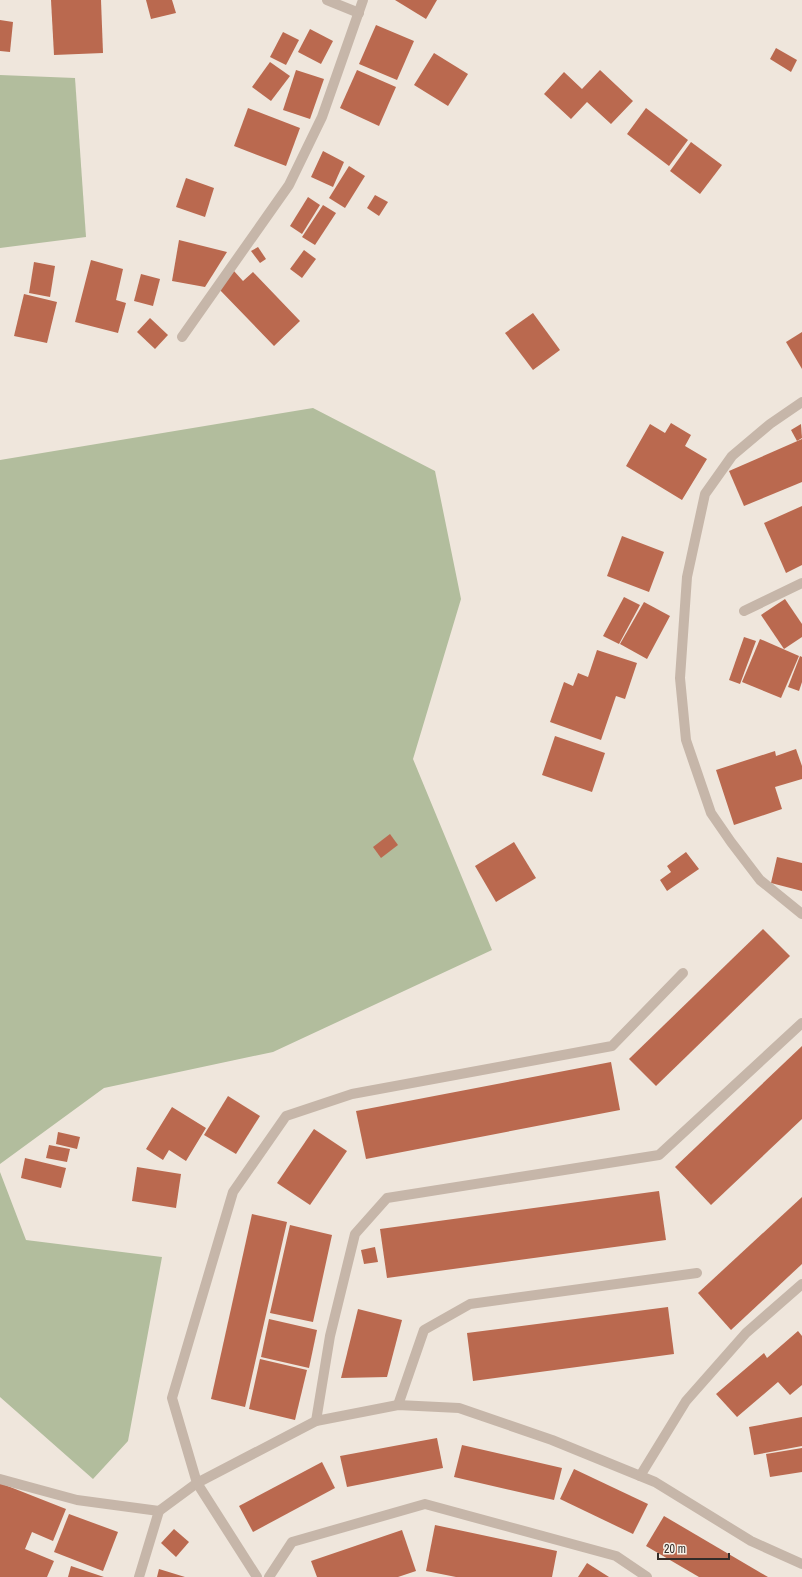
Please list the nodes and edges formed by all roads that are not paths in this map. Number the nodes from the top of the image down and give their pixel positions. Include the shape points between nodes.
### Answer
1 (327, 0) edge
2 (364, 0) edge
3 (359, 12) junction
4 (182, 338) dead end
5 (802, 402) edge
6 (802, 583) edge
7 (744, 611) dead end
8 (802, 914) edge
9 (684, 973) dead end
10 (802, 1023) edge
11 (697, 1273) dead end
12 (802, 1284) edge
13 (398, 1405) junction
14 (316, 1421) junction
15 (640, 1476) junction
16 (0, 1479) edge
17 (197, 1483) junction
18 (159, 1511) junction
19 (802, 1564) edge
20 (139, 1577) edge
21 (257, 1577) edge
22 (269, 1577) edge
23 (647, 1577) edge

1 - 3 street
2 - 3 street
3 - 4 street via 322,117 289,185
5 - 8 street via 770,424 732,456 705,494 687,577 680,678 686,740 712,813 760,880
6 - 7 street
9 - 17 street via 612,1046 352,1094 286,1116 233,1192 172,1398
10 - 14 street via 659,1155 387,1198 355,1234 330,1336
11 - 13 street via 470,1304 424,1330
12 - 15 street via 746,1333 686,1401
13 - 14 street
13 - 15 street via 459,1408 552,1440
14 - 17 street
15 - 19 street via 655,1482 751,1541
16 - 18 street via 77,1500
17 - 18 street
17 - 21 street
18 - 20 street
22 - 23 street via 292,1542 425,1504 616,1556

